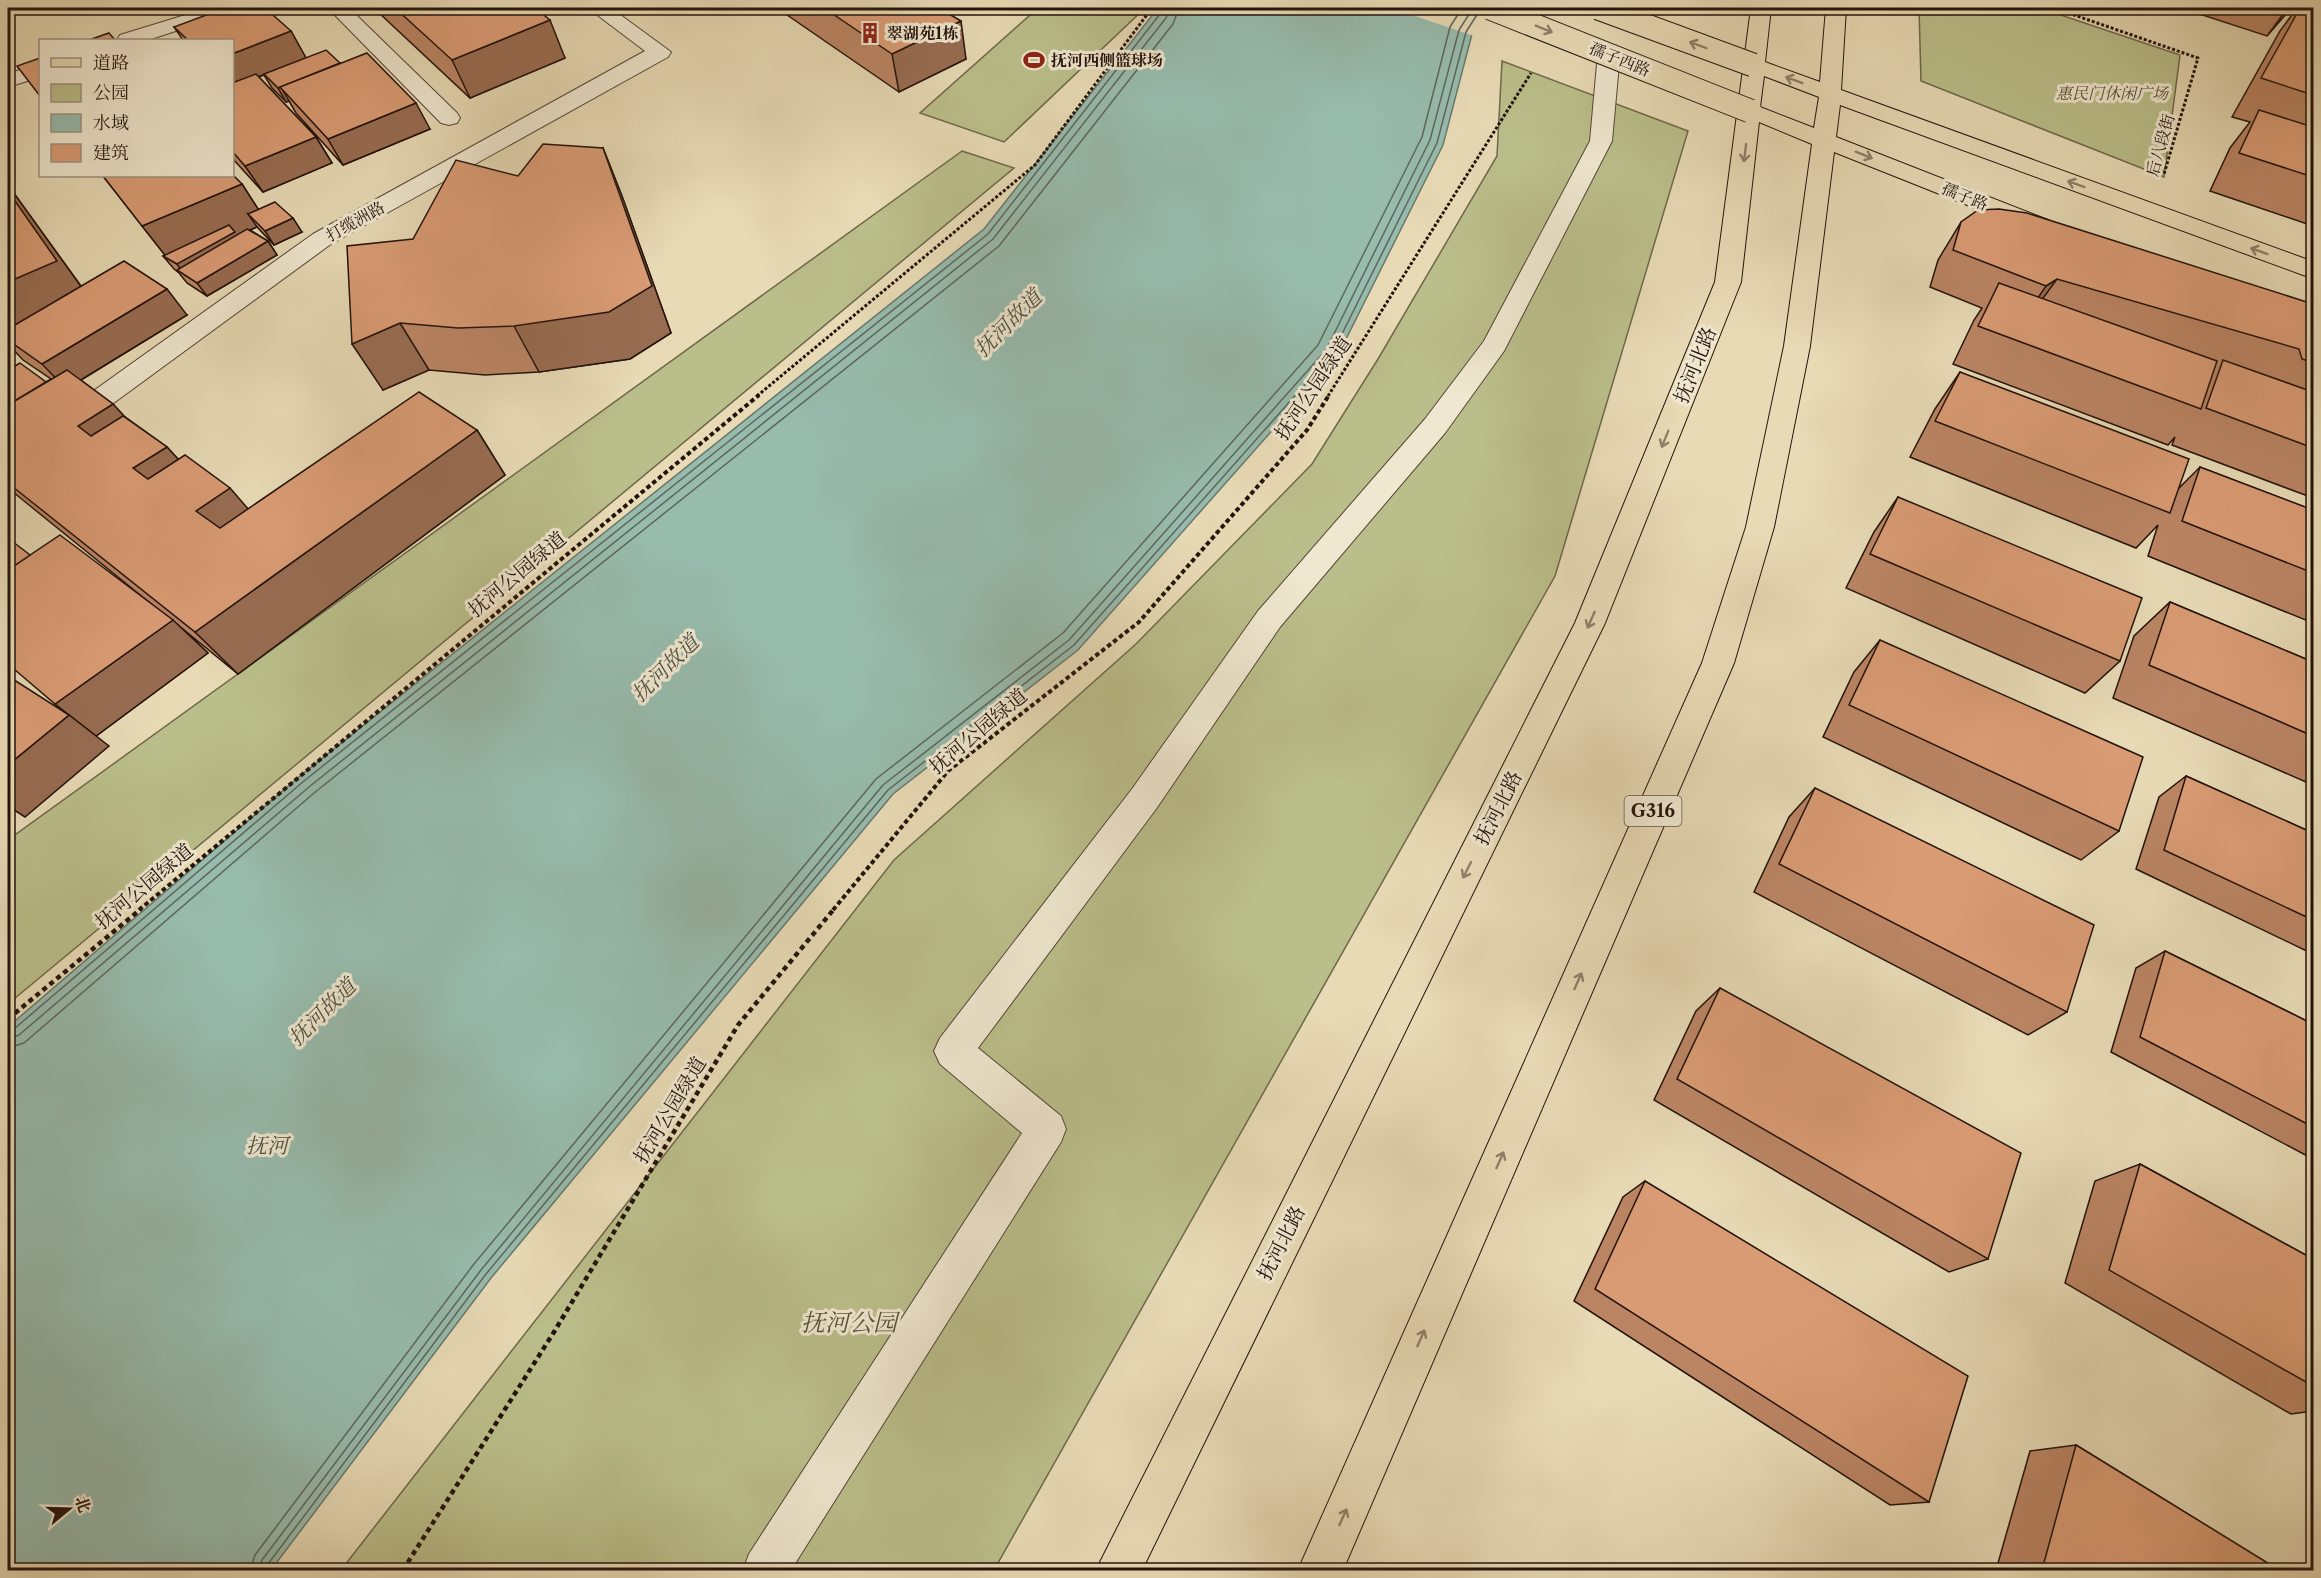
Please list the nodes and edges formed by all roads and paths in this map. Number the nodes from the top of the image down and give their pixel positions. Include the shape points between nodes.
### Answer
1 (227, 8) edge
2 (338, 8) edge
3 (598, 8) edge
4 (1152, 8) edge
5 (1490, 8) edge
6 (1598, 8) edge
7 (1761, 8) edge
8 (1836, 8) edge
9 (2054, 8) edge
10 (131, 39) edge
11 (1608, 64) dead end
12 (1753, 65) junction
13 (1534, 68) dead end
14 (39, 70) edge
15 (8, 81) edge
16 (1830, 94) junction
17 (1750, 111) junction
18 (449, 118) dead end
19 (1824, 139) junction
20 (2153, 213) junction
21 (2062, 234) edge
22 (2313, 272) edge
23 (8, 466) edge
24 (8, 1019) edge
25 (403, 1570) edge
26 (765, 1570) edge
27 (1118, 1570) edge
28 (1320, 1570) edge

1 - 10 street
2 - 18 street
3 - 23 street, 打缆洲路 via 660,52 322,239
4 - 24 path, 抚河公园绿道 via 1035,165
5 -> 17 main road, 孺子西路, bridge
12 -> 6 main road, bridge
7 - 12 main road, 抚河北路
8 - 16 main road, G316
9 - 20 path, 后八段街 via 2198,58
11 - 26 street via 1601,141 1495,345 1435,426 1269,619 1144,799 952,1051 1047,1130
16 -> 12 main road
12 - 17 main road, 抚河北路
13 - 25 path, 抚河公园绿道 via 1307,430 1139,622 948,771 738,1025 554,1332
14 - 15 street
16 - 19 main road, G316
20 -> 16 main road
17 - 19 main road, 孺子路
17 -> 27 main road, 抚河北路 via 1728,282 1590,623
19 -> 21 main road, 孺子路
28 -> 19 main road, G316 via 1718,663 1760,527 1797,346
22 -> 20 main road

